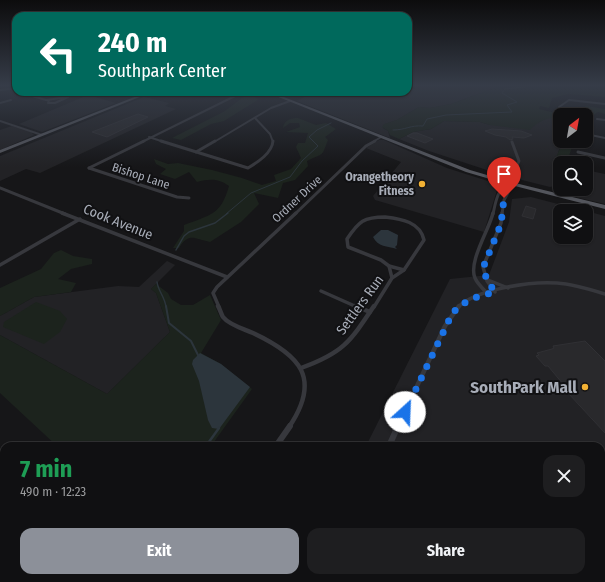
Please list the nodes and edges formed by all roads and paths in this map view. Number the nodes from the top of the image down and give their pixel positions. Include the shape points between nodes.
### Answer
1 (97, 113) edge
2 (199, 113) edge
3 (265, 113) edge
4 (321, 113) edge
5 (255, 118) junction
6 (597, 119) dead end
7 (605, 120) edge
8 (0, 121) edge
9 (42, 135) junction
10 (593, 135) edge
11 (149, 137) junction
12 (381, 137) junction
13 (605, 138) edge
14 (512, 142) dead end
15 (0, 152) edge
16 (196, 152) junction
17 (578, 152) dead end
18 (605, 158) edge
19 (509, 183) junction
20 (0, 188) edge
21 (188, 198) dead end
22 (605, 207) edge
23 (80, 219) junction
24 (0, 265) edge
25 (389, 266) junction
26 (404, 270) junction
27 (227, 278) junction
28 (392, 278) junction
29 (486, 279) junction
30 (510, 288) junction
31 (321, 291) dead end
32 (495, 292) junction
33 (487, 294) junction
34 (605, 294) edge
35 (370, 312) junction
36 (301, 368) junction
37 (279, 442) edge
38 (391, 442) edge

1 - 9 main road
2 - 11 street
3 - 5 street
4 - 12 main road
5 - 16 street
5 - 16 street via 273,138 273,144 265,155 248,168
6 - 7 street
8 - 9 street
9 - 15 main road
10 - 13 street
11 - 16 street
11 - 21 street, Bishop Lane via 89,168 177,197
12 - 19 main road via 468,171
12 - 27 street, Ordner Drive via 366,146
14 - 19 street via 519,161
17 - 18 street
19 - 22 main road
19 - 29 street via 510,189 504,201 501,224 484,265
19 - 33 street via 502,187 497,196 490,225 473,264 475,278
20 - 23 street, Cook Avenue
23 - 24 street
23 - 27 street, Cook Avenue
25 - 26 street
25 - 26 street, Settlers Run via 381,260 348,247 347,239 362,221 375,216 389,216 421,230 424,240
25 - 28 street
26 - 28 street, Settlers Run
27 - 36 street, Ordner Drive via 213,293 223,317 282,349 296,360
28 - 35 street, Settlers Run
29 - 30 street
29 - 32 street
30 - 32 street
30 - 34 street via 553,283 579,286
31 - 35 street
32 - 33 street
33 - 38 street via 461,305 449,319
35 - 36 street, Settlers Run via 357,332 339,351
36 - 37 street via 305,382 305,397

